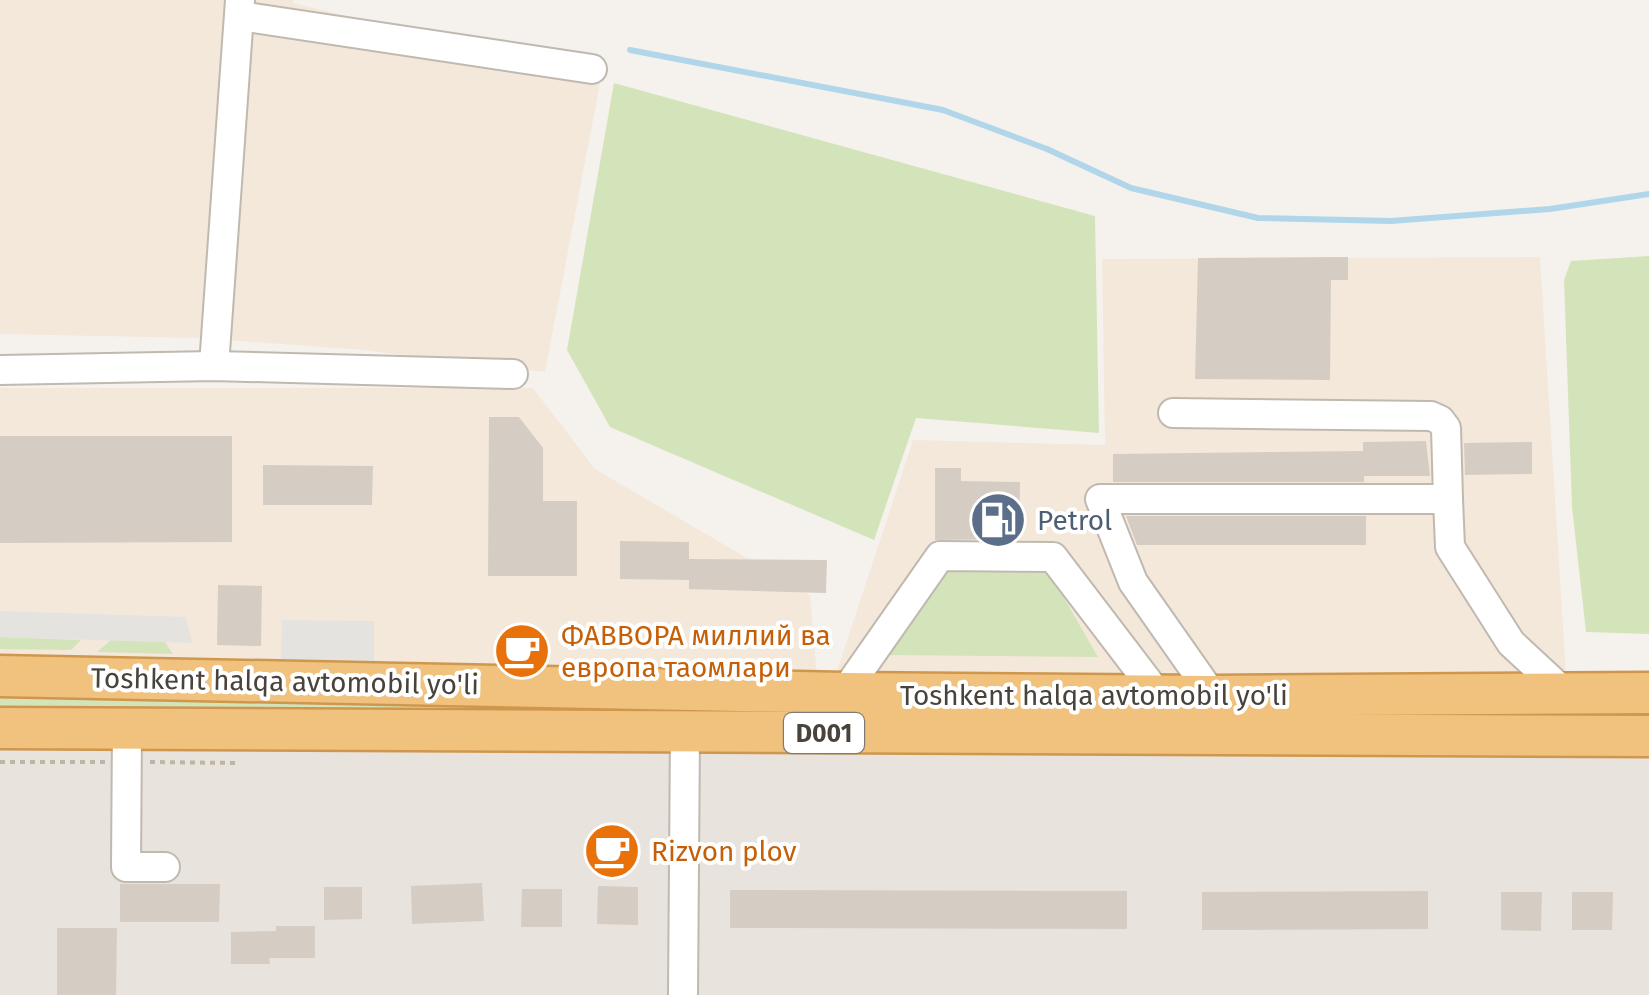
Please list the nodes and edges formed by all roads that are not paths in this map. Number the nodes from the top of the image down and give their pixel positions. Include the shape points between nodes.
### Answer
1 (240, 8) edge
2 (592, 69) dead end
3 (214, 366) junction
4 (0, 370) edge
5 (514, 374) dead end
6 (1173, 413) dead end
7 (1448, 499) junction
8 (0, 676) edge
9 (844, 693) junction
10 (1649, 693) edge
11 (1566, 694) junction
12 (1159, 696) junction
13 (1213, 696) junction
14 (0, 728) edge
15 (127, 729) junction
16 (686, 733) junction
17 (1649, 736) edge
18 (165, 867) dead end
19 (683, 995) edge

1 - 2 street
1 - 3 street
3 - 4 street
3 - 5 street
6 - 7 street via 1432,416 1446,428
7 - 11 street via 1450,547 1511,642
7 - 13 street via 1100,499 1134,582
8 - 9 highway, Toshkent halqa avtomobil yo'li / D001
9 - 12 highway, Toshkent halqa avtomobil yo'li / D001
9 - 12 street via 940,556 1053,557
10 - 11 highway, Toshkent halqa avtomobil yo'li / D001
11 - 13 highway, Toshkent halqa avtomobil yo'li / D001
12 - 13 highway, Toshkent halqa avtomobil yo'li / D001
14 - 15 highway, Toshkent halqa avtomobil yo'li / D001
15 - 16 highway, Toshkent halqa avtomobil yo'li / D001
15 - 18 street via 126,866
16 - 17 highway, Toshkent halqa avtomobil yo'li / D001
16 - 19 street

